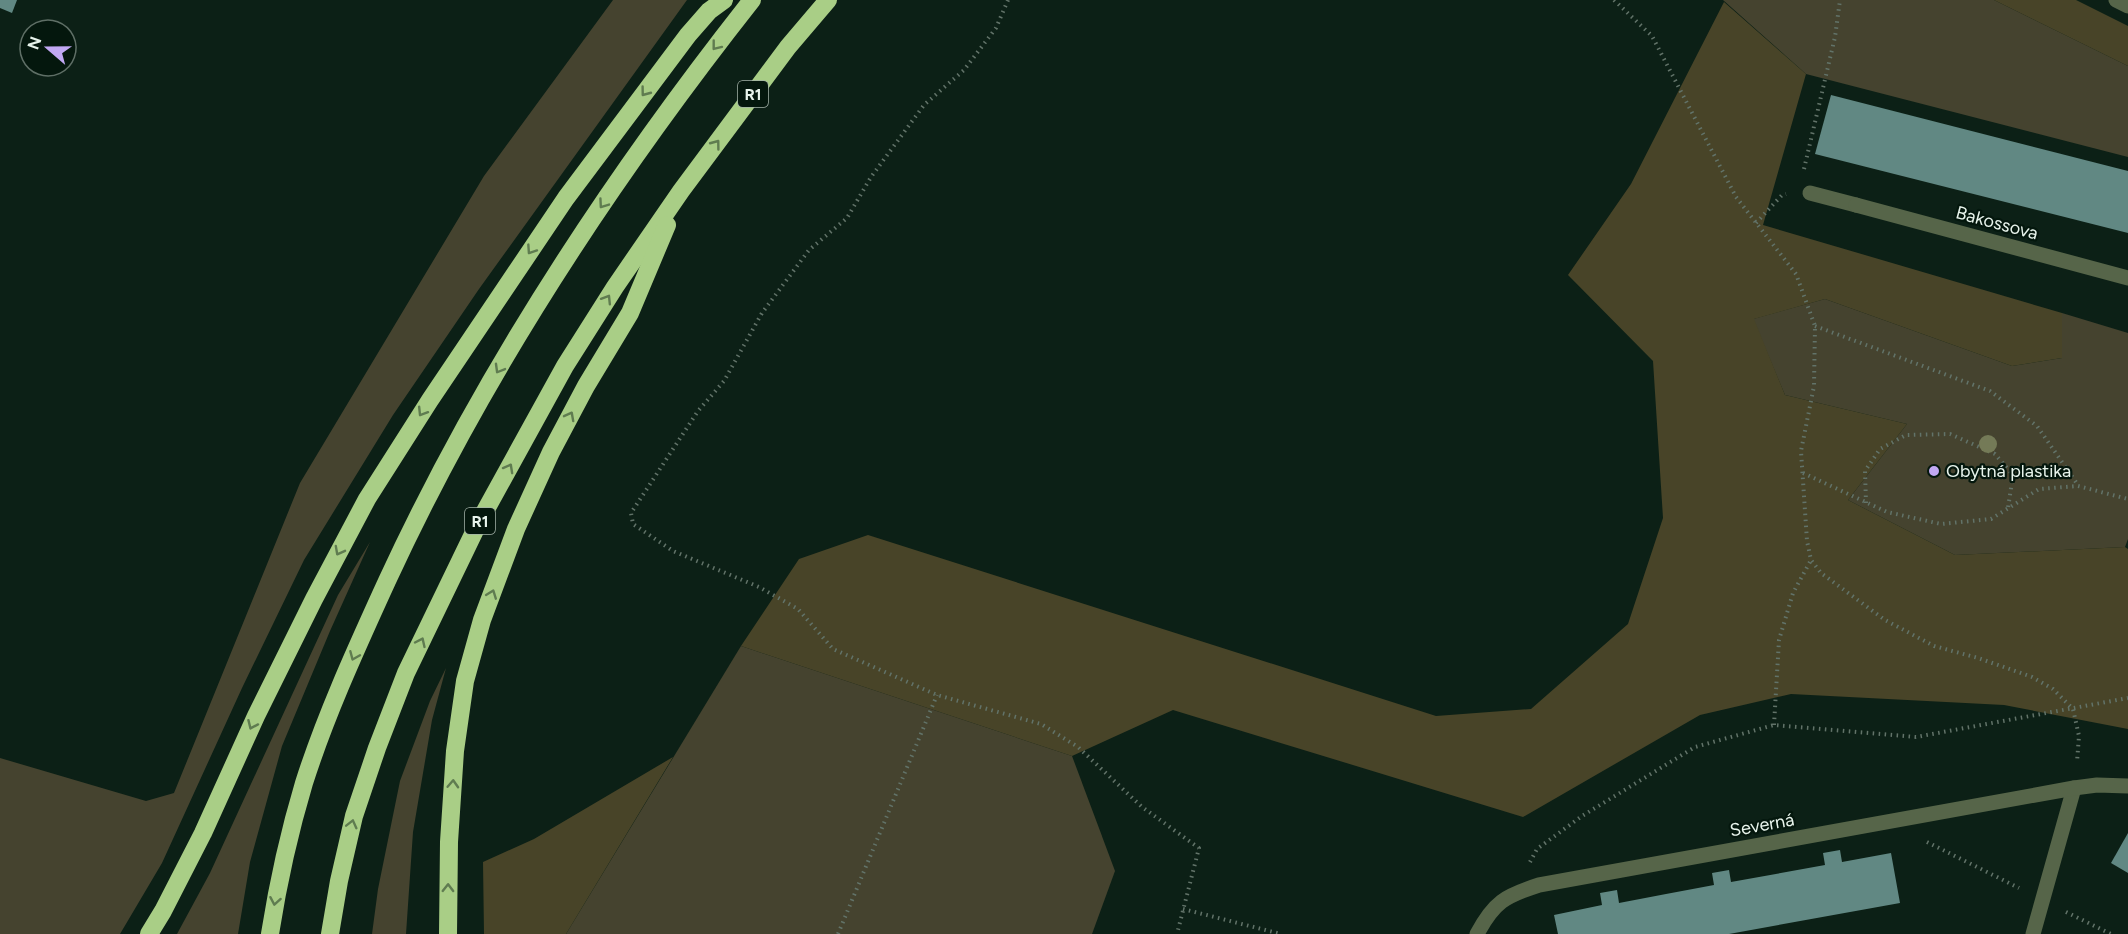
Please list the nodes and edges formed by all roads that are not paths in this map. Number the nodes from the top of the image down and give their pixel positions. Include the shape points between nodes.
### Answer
1 (724, 0) edge
2 (752, 0) edge
3 (828, 0) edge
4 (2115, 0) edge
5 (2128, 6) edge
6 (681, 191) junction
7 (1804, 191) road end
8 (2128, 278) edge
9 (2128, 786) edge
10 (2074, 788) junction
11 (149, 934) edge
12 (270, 934) edge
13 (330, 934) edge
14 (447, 934) edge
15 (1477, 934) edge
16 (2033, 934) edge

1 -> 11 highway via 688,35 566,198 367,499 256,716 203,833
2 -> 12 highway via 568,254 457,441 413,526 333,703 304,783 281,868
6 -> 3 highway, R1
4 - 5 street
13 -> 6 highway, R1 via 354,816 406,673 478,524 565,366
14 -> 6 highway via 455,751 465,681 482,620 516,529 551,452 630,313
7 - 8 street, Bakossova
9 - 10 street, Severná
10 - 15 street, Severná via 1539,885 1509,895 1486,916
10 - 16 street

